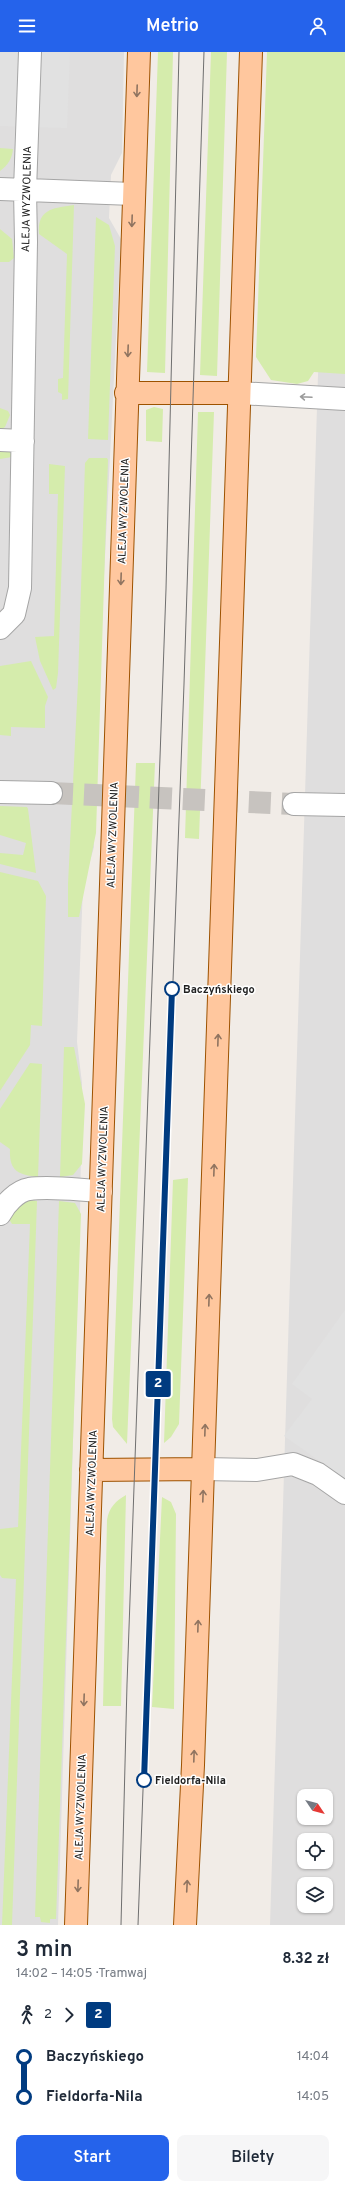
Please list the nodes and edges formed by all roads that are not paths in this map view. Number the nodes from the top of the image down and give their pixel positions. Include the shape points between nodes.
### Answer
1 (30, 52) edge
2 (139, 52) edge
3 (250, 52) edge
4 (0, 189) edge
5 (25, 190) junction
6 (133, 194) junction
7 (126, 393) junction
8 (239, 393) junction
9 (345, 398) edge
10 (0, 440) edge
11 (23, 441) junction
12 (0, 628) edge
13 (0, 792) edge
14 (51, 793) tunnel mouth
15 (294, 804) tunnel mouth
16 (345, 805) edge
17 (101, 1190) junction
18 (0, 1214) edge
19 (204, 1469) junction
20 (91, 1470) junction
21 (345, 1493) edge
22 (76, 1925) edge
23 (185, 1925) edge

1 - 5 street, ALEJA WYZWOLENIA
2 -> 6 main road, ALEJA WYZWOLENIA
3 - 8 main road
4 - 5 street
5 - 6 street
5 - 11 street, ALEJA WYZWOLENIA
6 -> 7 main road, ALEJA WYZWOLENIA
7 - 8 main road
7 -> 17 main road, ALEJA WYZWOLENIA
9 -> 8 street
19 -> 8 main road
10 - 11 street
11 - 12 street, ALEJA WYZWOLENIA via 20,588 14,614
13 - 14 street
15 - 16 street
17 - 18 street via 28,1189 14,1196
17 - 20 main road, ALEJA WYZWOLENIA
19 - 20 main road
19 - 21 street via 257,1470 293,1464 318,1474
23 -> 19 main road
20 -> 22 main road, ALEJA WYZWOLENIA

